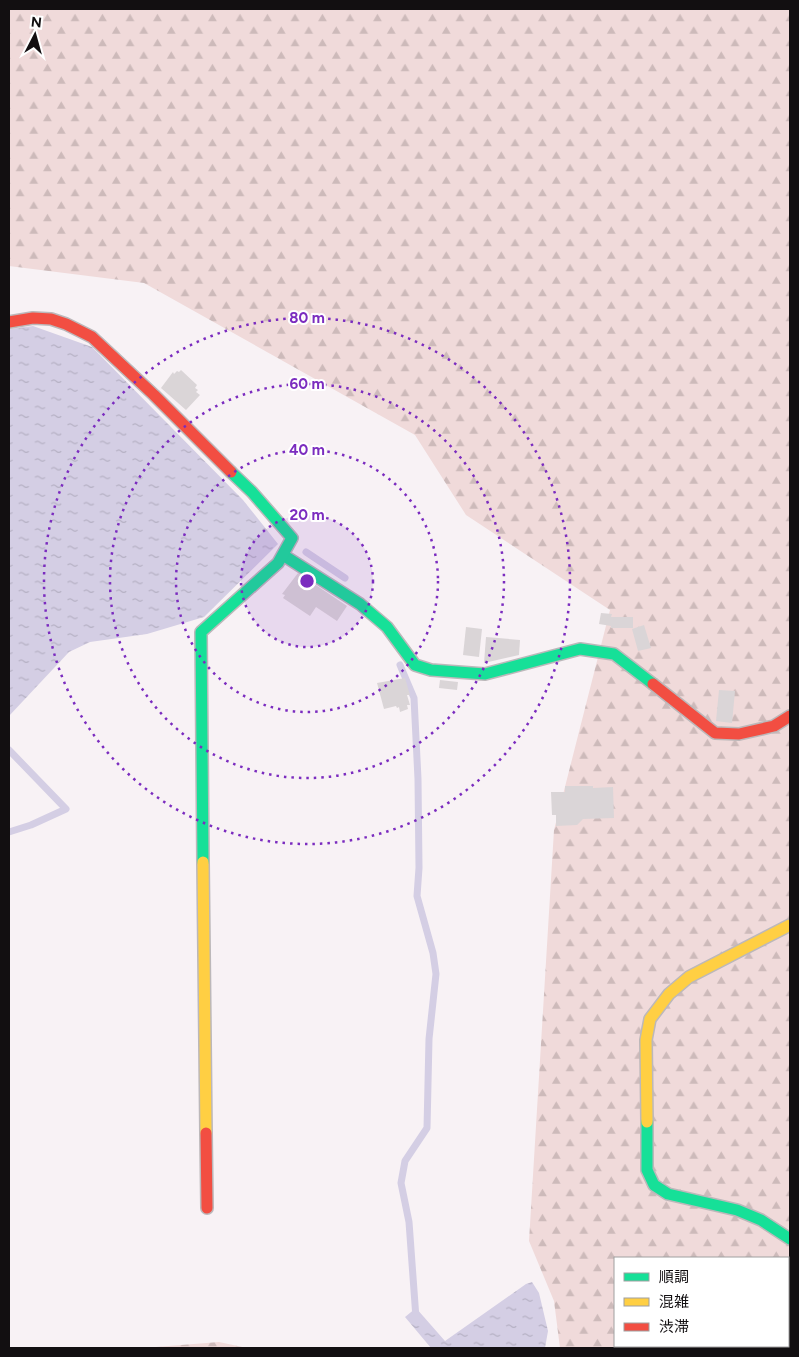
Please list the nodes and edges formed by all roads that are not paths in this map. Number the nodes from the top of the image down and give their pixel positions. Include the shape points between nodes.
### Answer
1 (9, 322) edge
2 (283, 555) junction
3 (790, 716) edge
4 (790, 925) edge
5 (207, 1208) dead end
6 (790, 1239) edge

1 - 2 street via 51,319 92,337 252,492 292,538
2 - 3 street via 360,604 387,627 415,665 430,670 485,674 580,649 614,654 714,732 738,734 774,726
2 - 5 street via 201,632
4 - 6 street via 689,978 669,994 650,1019 646,1040 647,1170 654,1185 668,1194 737,1210 761,1220

